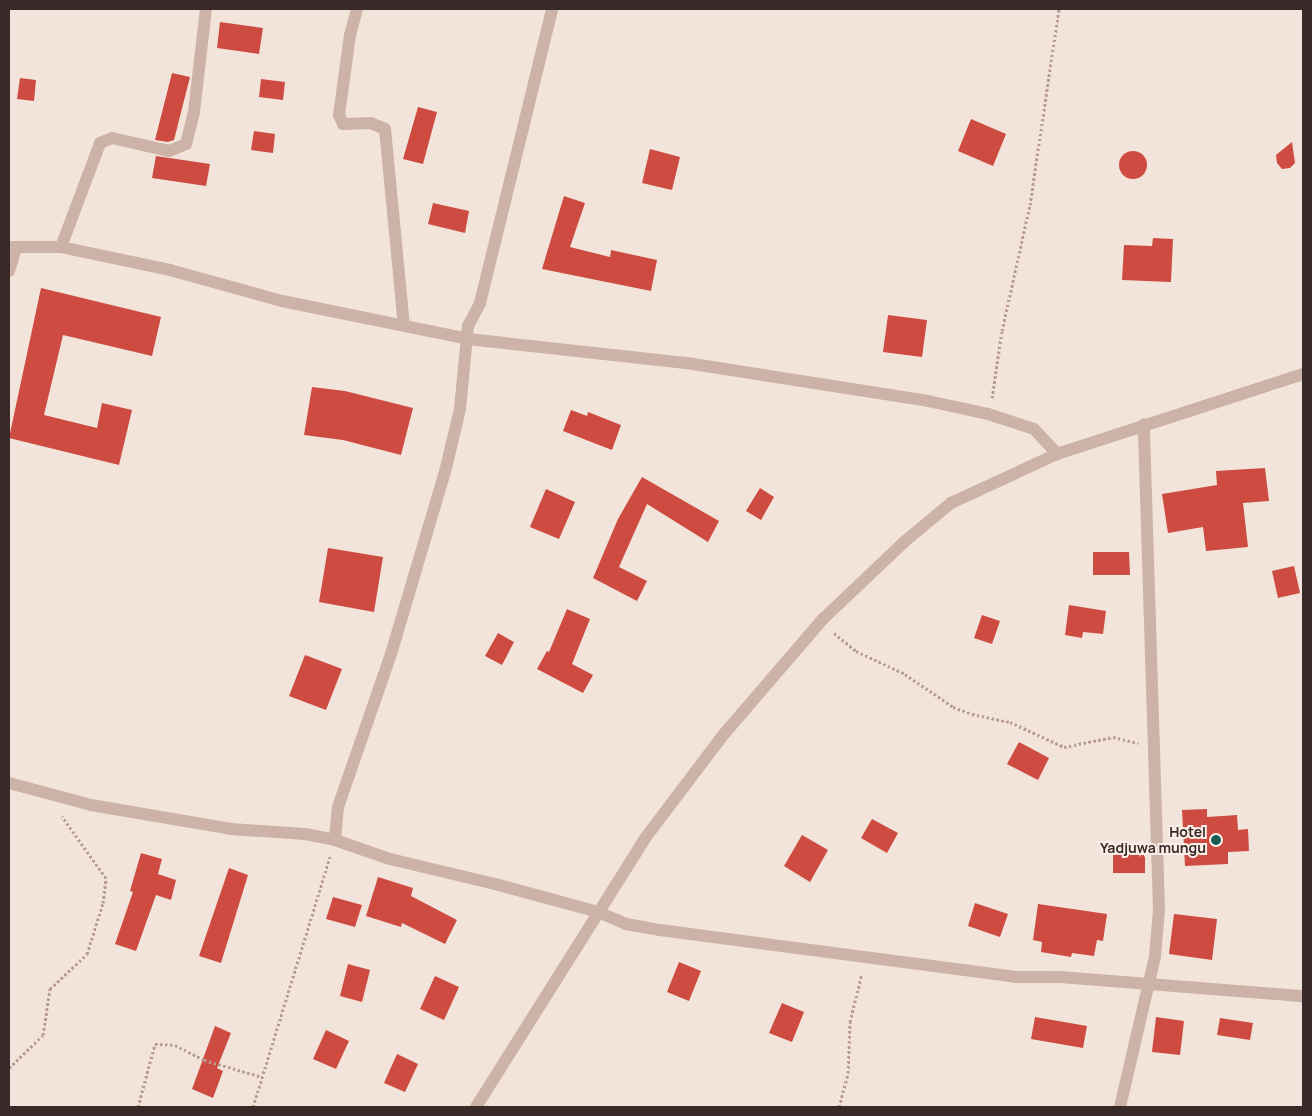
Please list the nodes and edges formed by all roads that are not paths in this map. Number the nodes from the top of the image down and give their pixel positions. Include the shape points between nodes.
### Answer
1 (206, 9) edge
2 (358, 9) edge
3 (552, 9) edge
4 (12, 247) edge
5 (62, 247) junction
6 (9, 271) edge
7 (404, 325) junction
8 (468, 339) junction
9 (1303, 374) edge
10 (1144, 424) junction
11 (1057, 454) junction
12 (9, 783) edge
13 (335, 840) junction
14 (598, 912) junction
15 (1147, 984) junction
16 (1303, 996) edge
17 (476, 1107) edge
18 (1120, 1107) edge

1 - 5 street via 194,112 186,144 169,151 112,138 100,143
2 - 7 street via 350,35 339,115 343,124 371,123 385,129
3 - 8 street via 480,303 468,326
4 - 5 street
4 - 6 street
5 - 7 street via 170,270 282,302
7 - 8 street
8 - 11 street via 693,364 928,401 988,414 1034,429
8 - 13 street via 460,409 445,472 391,654 338,807
9 - 10 street
10 - 11 street
10 - 15 street via 1160,909 1155,956
11 - 14 street via 951,503 822,619 724,734 646,837
12 - 13 street via 91,806 231,829 305,834
13 - 14 street via 390,859
14 - 15 street via 626,924 660,930 1016,977
14 - 17 street
15 - 16 street
15 - 18 street

